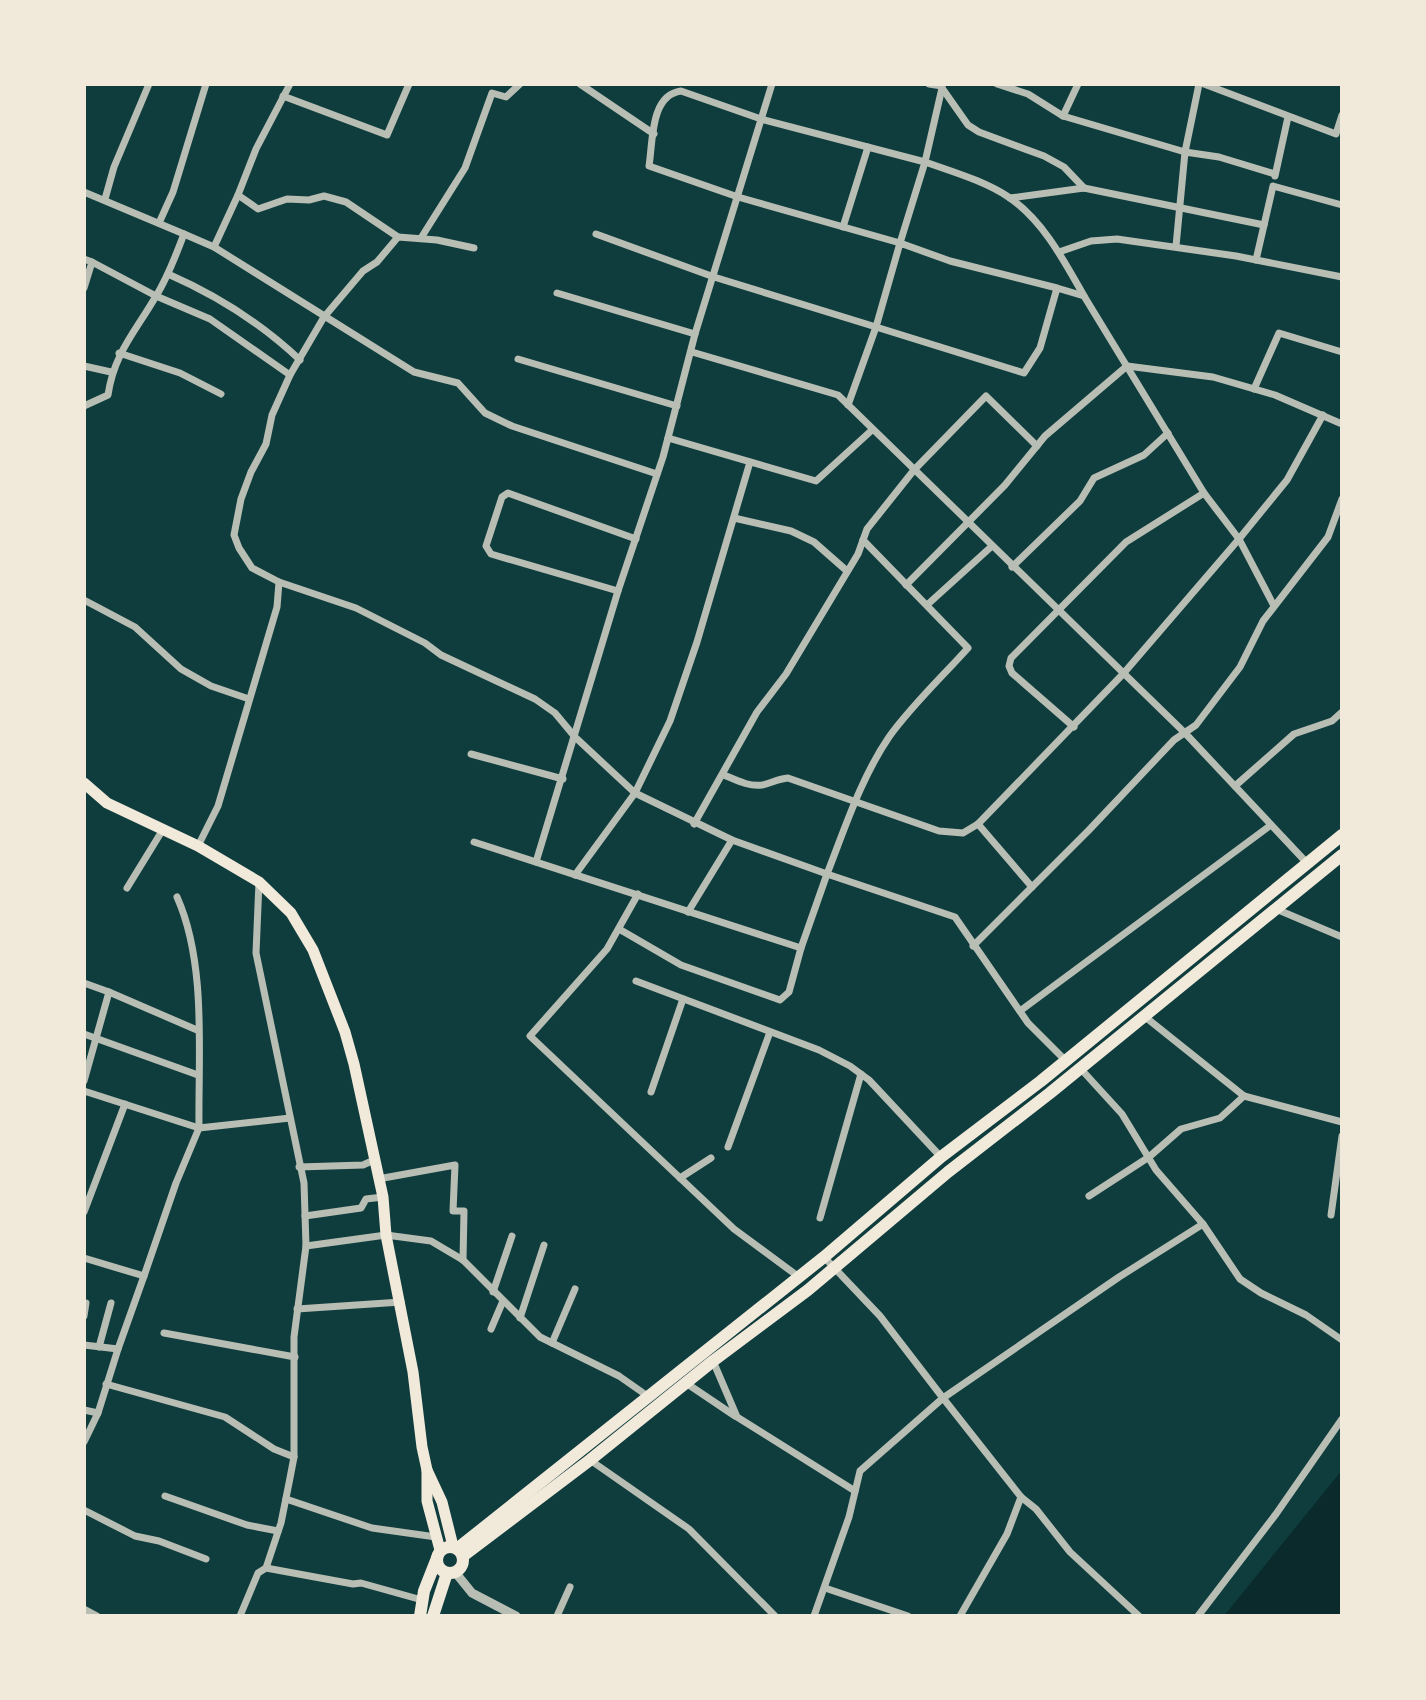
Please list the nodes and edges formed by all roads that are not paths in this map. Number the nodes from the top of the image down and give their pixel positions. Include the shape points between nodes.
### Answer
1 (149, 84) edge
2 (206, 84) edge
3 (290, 84) edge
4 (409, 84) edge
5 (520, 84) edge
6 (580, 84) edge
7 (772, 84) edge
8 (929, 84) edge
9 (997, 84) edge
10 (1078, 84) edge
11 (1202, 84) edge
12 (942, 86) edge
13 (1019, 87) edge
14 (283, 96) junction
15 (1342, 115) edge
16 (1063, 116) junction
17 (1288, 117) junction
18 (761, 119) junction
19 (654, 134) junction
20 (1339, 135) edge
21 (868, 147) junction
22 (1185, 152) junction
23 (925, 162) junction
24 (1275, 174) junction
25 (1273, 186) junction
26 (1084, 188) junction
27 (84, 192) edge
28 (238, 195) junction
29 (738, 197) junction
30 (1010, 198) junction
31 (105, 199) junction
32 (1342, 205) edge
33 (1181, 209) junction
34 (159, 223) junction
35 (1264, 225) junction
36 (843, 227) junction
37 (184, 234) junction
38 (596, 234) dead end
39 (398, 237) junction
40 (421, 238) junction
41 (900, 243) junction
42 (1176, 246) junction
43 (214, 247) junction
44 (474, 248) dead end
45 (1059, 252) junction
46 (88, 260) edge
47 (1256, 260) junction
48 (168, 274) junction
49 (714, 277) junction
50 (1342, 277) edge
51 (84, 288) edge
52 (1057, 288) junction
53 (557, 293) dead end
54 (156, 296) junction
55 (1084, 296) junction
56 (324, 317) junction
57 (876, 327) junction
58 (695, 334) junction
59 (692, 352) junction
60 (1342, 352) edge
61 (119, 353) junction
62 (518, 359) dead end
63 (300, 360) junction
64 (84, 366) edge
65 (1127, 366) junction
66 (111, 372) junction
67 (290, 375) junction
68 (1254, 389) junction
69 (221, 394) dead end
70 (848, 405) junction
71 (84, 406) edge
72 (677, 406) junction
73 (1323, 415) junction
74 (1342, 424) edge
75 (872, 430) junction
76 (1168, 433) junction
77 (668, 438) junction
78 (1037, 446) junction
79 (750, 462) junction
80 (914, 470) junction
81 (657, 474) junction
82 (1204, 493) junction
83 (1342, 499) edge
84 (734, 518) junction
85 (969, 522) junction
86 (636, 539) junction
87 (1239, 539) junction
88 (863, 540) junction
89 (992, 546) junction
90 (1012, 567) junction
91 (847, 571) junction
92 (279, 582) junction
93 (906, 585) junction
94 (618, 591) junction
95 (84, 600) edge
96 (927, 605) junction
97 (1274, 606) junction
98 (1058, 610) junction
99 (1123, 674) junction
100 (249, 699) junction
101 (1342, 712) edge
102 (1074, 727) junction
103 (1185, 733) junction
104 (575, 737) junction
105 (471, 754) dead end
106 (724, 775) junction
107 (563, 779) junction
108 (84, 783) edge
109 (1235, 786) junction
110 (635, 793) junction
111 (856, 803) junction
112 (694, 824) junction
113 (978, 824) junction
114 (1271, 825) junction
115 (162, 831) junction
116 (1342, 835) edge
117 (732, 840) junction
118 (474, 842) dead end
119 (198, 846) junction
120 (1342, 855) edge
121 (536, 862) junction
122 (1307, 863) junction
123 (827, 874) junction
124 (575, 875) junction
125 (259, 882) junction
126 (1032, 887) junction
127 (127, 888) dead end
128 (638, 894) junction
129 (177, 897) dead end
130 (1276, 909) junction
131 (688, 912) junction
132 (619, 929) junction
133 (1342, 937) edge
134 (973, 946) junction
135 (801, 948) junction
136 (636, 981) dead end
137 (84, 983) edge
138 (109, 992) junction
139 (683, 999) junction
140 (1020, 1011) junction
141 (1144, 1016) junction
142 (197, 1030) junction
143 (770, 1032) junction
144 (84, 1034) edge
145 (97, 1039) junction
146 (1065, 1060) junction
147 (1080, 1068) junction
148 (861, 1074) junction
149 (198, 1075) junction
150 (84, 1081) edge
151 (84, 1091) edge
152 (651, 1092) dead end
153 (1244, 1096) junction
154 (125, 1104) junction
155 (290, 1118) junction
156 (1342, 1122) edge
157 (199, 1128) junction
158 (1342, 1136) edge
159 (728, 1147) dead end
160 (941, 1157) junction
161 (1149, 1157) junction
162 (711, 1158) dead end
163 (374, 1160) junction
164 (299, 1167) junction
165 (680, 1178) junction
166 (378, 1179) junction
167 (1089, 1196) dead end
168 (383, 1197) junction
169 (84, 1212) edge
170 (1331, 1215) dead end
171 (305, 1216) junction
172 (820, 1218) dead end
173 (1203, 1224) junction
174 (386, 1235) junction
175 (512, 1236) dead end
176 (544, 1245) dead end
177 (306, 1246) junction
178 (824, 1257) junction
179 (84, 1258) edge
180 (463, 1260) junction
181 (833, 1269) junction
182 (144, 1276) junction
183 (799, 1277) junction
184 (575, 1289) dead end
185 (493, 1292) junction
186 (503, 1301) junction
187 (401, 1302) junction
188 (86, 1303) dead end
189 (111, 1303) dead end
190 (297, 1309) junction
191 (84, 1316) edge
192 (520, 1318) junction
193 (491, 1329) dead end
194 (164, 1333) dead end
195 (1342, 1340) edge
196 (552, 1343) junction
197 (84, 1345) edge
198 (99, 1347) junction
199 (118, 1349) junction
200 (295, 1357) junction
201 (713, 1361) junction
202 (686, 1383) junction
203 (106, 1384) junction
204 (649, 1397) junction
205 (943, 1398) junction
206 (84, 1410) edge
207 (98, 1413) junction
208 (737, 1417) junction
209 (1342, 1419) edge
210 (84, 1442) edge
211 (294, 1457) junction
212 (590, 1460) junction
213 (427, 1470) junction
214 (855, 1491) junction
215 (165, 1496) dead end
216 (1021, 1497) junction
217 (286, 1499) junction
218 (84, 1510) edge
219 (278, 1531) junction
220 (436, 1537) junction
221 (450, 1552) junction
222 (206, 1559) dead end
223 (266, 1568) junction
224 (451, 1573) junction
225 (570, 1587) dead end
226 (825, 1588) junction
227 (422, 1600) junction
228 (84, 1609) edge
229 (97, 1616) edge
230 (240, 1616) edge
231 (420, 1616) edge
232 (433, 1616) edge
233 (516, 1616) edge
234 (557, 1616) edge
235 (775, 1616) edge
236 (814, 1616) edge
237 (908, 1616) edge
238 (960, 1616) edge
239 (1139, 1616) edge
240 (1198, 1616) edge

1 - 31 street
2 - 34 street
3 - 14 street
4 - 14 street via 387,135
5 - 40 street via 506,97 492,93 465,168
6 - 19 street
7 - 18 street
8 - 12 street
9 - 13 street
10 - 16 street
11 - 17 street
11 - 22 street
12 - 23 street
12 - 26 street via 968,125 1044,156
13 - 16 street
14 - 28 street
15 - 20 street
16 - 22 street
17 - 20 street
17 - 24 street
18 - 19 street via 681,91 670,92 657,111
18 - 21 street
18 - 29 street
19 - 29 street via 649,166
21 - 23 street
21 - 36 street
22 - 24 street
22 - 33 street
23 - 30 street
23 - 41 street
24 - 25 street
25 - 32 street
25 - 35 street
26 - 30 street
26 - 33 street
27 - 31 street
28 - 39 street via 258,209 287,199 324,196 346,202
28 - 43 street
29 - 36 street
29 - 49 street
30 - 45 street
31 - 34 street
33 - 35 street
33 - 42 street
34 - 37 street
35 - 47 street
36 - 41 street
37 - 43 street
37 - 48 street
38 - 49 street
39 - 40 street
39 - 56 street
40 - 44 street
41 - 52 street
41 - 57 street
42 - 45 street via 1117,239
42 - 47 street
43 - 56 street
45 - 55 street
46 - 51 street
46 - 54 street
47 - 50 street
48 - 54 street
48 - 63 street via 228,303
49 - 57 street
49 - 58 street
52 - 55 street
52 - 57 street via 1040,348 1024,373
53 - 58 street
54 - 61 street
54 - 67 street via 210,319
55 - 65 street
56 - 63 street
56 - 81 street via 414,372 458,383 485,413 512,426
57 - 70 street
58 - 59 street
59 - 70 street via 838,395
59 - 72 street
60 - 68 street via 1279,333
61 - 66 street
61 - 69 street via 180,373
62 - 72 street
63 - 67 street
64 - 66 street
65 - 68 street via 1213,377
65 - 76 street
65 - 78 street
66 - 71 street via 108,395
67 - 92 street via 241,499 234,535 252,568
68 - 73 street
70 - 75 street
72 - 77 street
73 - 74 street
73 - 87 street via 1287,480
75 - 79 street via 816,481
75 - 80 street
76 - 82 street
76 - 90 street via 1144,455 1094,478 1080,501
77 - 79 street
77 - 81 street
78 - 80 street via 986,396
78 - 85 street
79 - 84 street
80 - 85 street
80 - 88 street
81 - 86 street
82 - 87 street
82 - 98 street via 1126,542
83 - 97 street via 1328,537
84 - 91 street via 791,531 814,542
84 - 110 street via 670,721
85 - 89 street
85 - 93 street
86 - 94 street
86 - 94 street via 508,493 502,497 486,546 491,554
87 - 97 street
87 - 99 street
88 - 91 street
88 - 93 street
89 - 90 street
89 - 96 street
90 - 98 street
91 - 106 street via 757,712
92 - 100 street via 277,607
92 - 104 street via 356,608 535,699
93 - 96 street
94 - 104 street
95 - 100 street via 135,627 181,669
96 - 111 street via 968,648 889,737
97 - 103 street via 1240,667
98 - 99 street
98 - 102 street via 1009,666
99 - 102 street
99 - 103 street
100 - 119 street via 218,806
101 - 109 street via 1332,721 1294,734
102 - 113 street
103 - 109 street
103 - 126 street
104 - 107 street
104 - 110 street
105 - 107 street
106 - 111 street via 758,786 788,778
106 - 112 street
107 - 121 street
108 - 115 main road via 107,803
109 - 114 street
110 - 112 street
110 - 124 street
111 - 113 street via 939,831 963,833
111 - 123 street
112 - 117 street
113 - 126 street
114 - 122 street
114 - 140 street
115 - 119 main road
115 - 127 street
116 - 122 highway
117 - 123 street
117 - 131 street
118 - 121 street
119 - 125 main road
120 - 130 highway
121 - 124 street
122 - 146 highway
123 - 134 street via 955,917
123 - 135 street
124 - 128 street
125 - 155 street via 256,953
125 - 163 main road via 291,913 313,950 354,1064
126 - 134 street
128 - 131 street
128 - 132 street
129 - 142 street via 192,941
130 - 133 street
130 - 141 highway
131 - 135 street
132 - 135 street via 681,965 780,1000 789,992
132 - 165 street via 530,1036
134 - 140 street
136 - 139 street
137 - 138 street
138 - 142 street
138 - 145 street
139 - 143 street
139 - 152 street
140 - 146 street
141 - 147 highway
141 - 153 street
142 - 149 street
143 - 148 street via 819,1050
143 - 159 street
144 - 145 street
145 - 149 street
145 - 150 street
146 - 160 highway
147 - 161 street via 1122,1114
147 - 181 highway
148 - 160 street
148 - 172 street
149 - 157 street
151 - 154 street
153 - 156 street
153 - 161 street via 1220,1118 1181,1129
154 - 157 street
154 - 169 street
155 - 157 street
155 - 164 street
157 - 182 street
158 - 170 street
160 - 178 highway
161 - 167 street
161 - 173 street
162 - 165 street
163 - 164 street
163 - 166 main road
164 - 171 street
165 - 183 street via 734,1229
166 - 168 main road
166 - 180 street via 455,1165 453,1211 464,1211
168 - 171 street via 366,1199 361,1208
168 - 174 main road
171 - 177 street
173 - 195 street via 1240,1279
173 - 205 street
174 - 177 street
174 - 180 street via 431,1241
174 - 187 main road
175 - 185 street
176 - 192 street
177 - 190 street
178 - 181 street
178 - 183 highway
179 - 182 street
180 - 185 street
181 - 201 highway
181 - 205 street via 880,1316
182 - 199 street
183 - 204 highway
184 - 196 street
185 - 186 street
186 - 192 street
186 - 193 street
187 - 190 street
187 - 213 main road
188 - 191 street
189 - 198 street
190 - 200 street
192 - 196 street
194 - 200 street
196 - 204 street
197 - 198 street
198 - 199 street
199 - 203 street
200 - 211 street
201 - 202 highway
201 - 208 street
202 - 208 street
202 - 212 highway
203 - 207 street
203 - 211 street via 225,1417
204 - 221 highway
205 - 214 street via 860,1471
205 - 216 street
206 - 207 street
207 - 210 street
208 - 214 street
209 - 240 street
211 - 217 street
212 - 221 highway
212 - 235 street via 689,1529
213 - 220 main road via 427,1501
213 - 221 main road via 442,1502
214 - 226 street
215 - 219 street
216 - 238 street via 1007,1534
216 - 239 street
217 - 219 street
217 - 220 street via 372,1528
218 - 222 street via 135,1536
219 - 223 street
220 - 221 main road
221 - 224 highway via 463,1566
221 - 224 highway via 438,1566
221 - 227 highway
223 - 227 street via 361,1583
223 - 230 street via 258,1573
224 - 232 highway
224 - 233 street via 472,1593
225 - 234 street
226 - 236 street
226 - 237 street
227 - 231 highway
228 - 229 street

